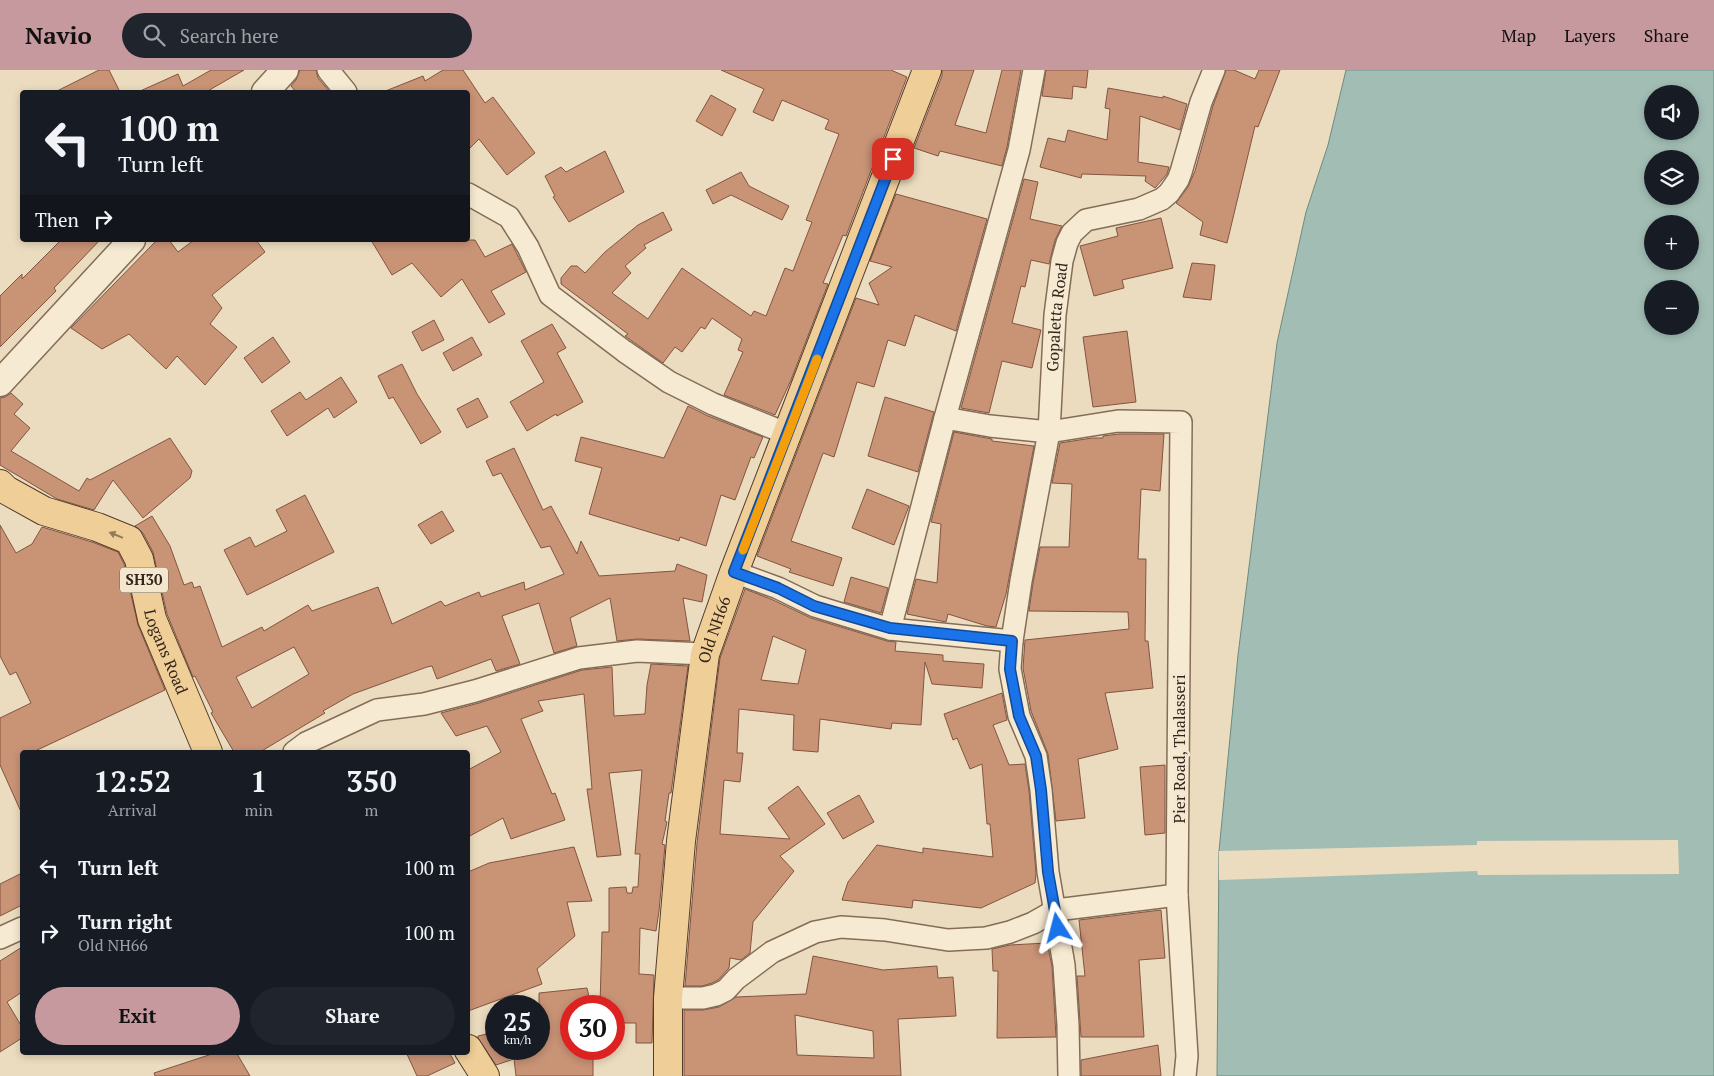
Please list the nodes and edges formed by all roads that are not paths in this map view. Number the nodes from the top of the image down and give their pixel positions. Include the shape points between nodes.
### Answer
1 (285, 70) edge
2 (328, 70) edge
3 (927, 70) edge
4 (1034, 70) edge
5 (1214, 70) edge
6 (267, 90) edge
7 (344, 90) edge
8 (470, 195) edge
9 (130, 242) edge
10 (0, 383) edge
11 (945, 418) junction
12 (1049, 432) junction
13 (788, 434) junction
14 (0, 484) edge
15 (734, 572) junction
16 (890, 628) junction
17 (1012, 641) junction
18 (705, 654) junction
19 (207, 750) edge
20 (297, 750) edge
21 (1178, 895) junction
22 (1056, 910) junction
23 (20, 929) edge
24 (0, 938) edge
25 (668, 998) junction
26 (470, 1053) edge
27 (485, 1076) edge
28 (668, 1076) edge
29 (1069, 1076) edge
30 (1185, 1076) edge

1 - 6 street
2 - 7 street
3 - 13 main road, Old NH66
4 - 11 street via 1019,150
5 - 12 street, Gopaletta Road via 1201,102 1181,172 1169,193 1144,207 1086,220 1072,233 1067,243 1055,315
8 - 13 street via 509,217 528,247 550,295 624,351 669,382 713,404
9 - 10 street
11 - 12 street
11 - 16 street
12 - 17 street, Gopaletta Road
12 - 21 street, Pier Road, Thalasseri via 1118,421 1181,422
13 - 15 main road, Old NH66
19 -> 14 main road, Logans Road / SH30 via 152,620 139,559 129,540 44,510
15 - 16 street via 814,606
15 - 18 main road, Old NH66
16 - 17 street
17 - 22 street, Gopaletta Road via 1010,669 1019,716 1036,756 1048,872
18 - 20 street via 637,651 579,658 475,691 424,704 378,710
18 - 25 main road, Old NH66 via 681,842
21 - 22 street
21 - 30 street, Pier Road, Thalasseri via 1187,1056
22 - 25 street via 1010,932 986,938 948,940 841,927 815,932 772,952 716,995
22 - 29 street, Gopaletta Road via 1064,965
23 - 24 street
25 - 28 main road, Old NH66
26 - 27 main road

